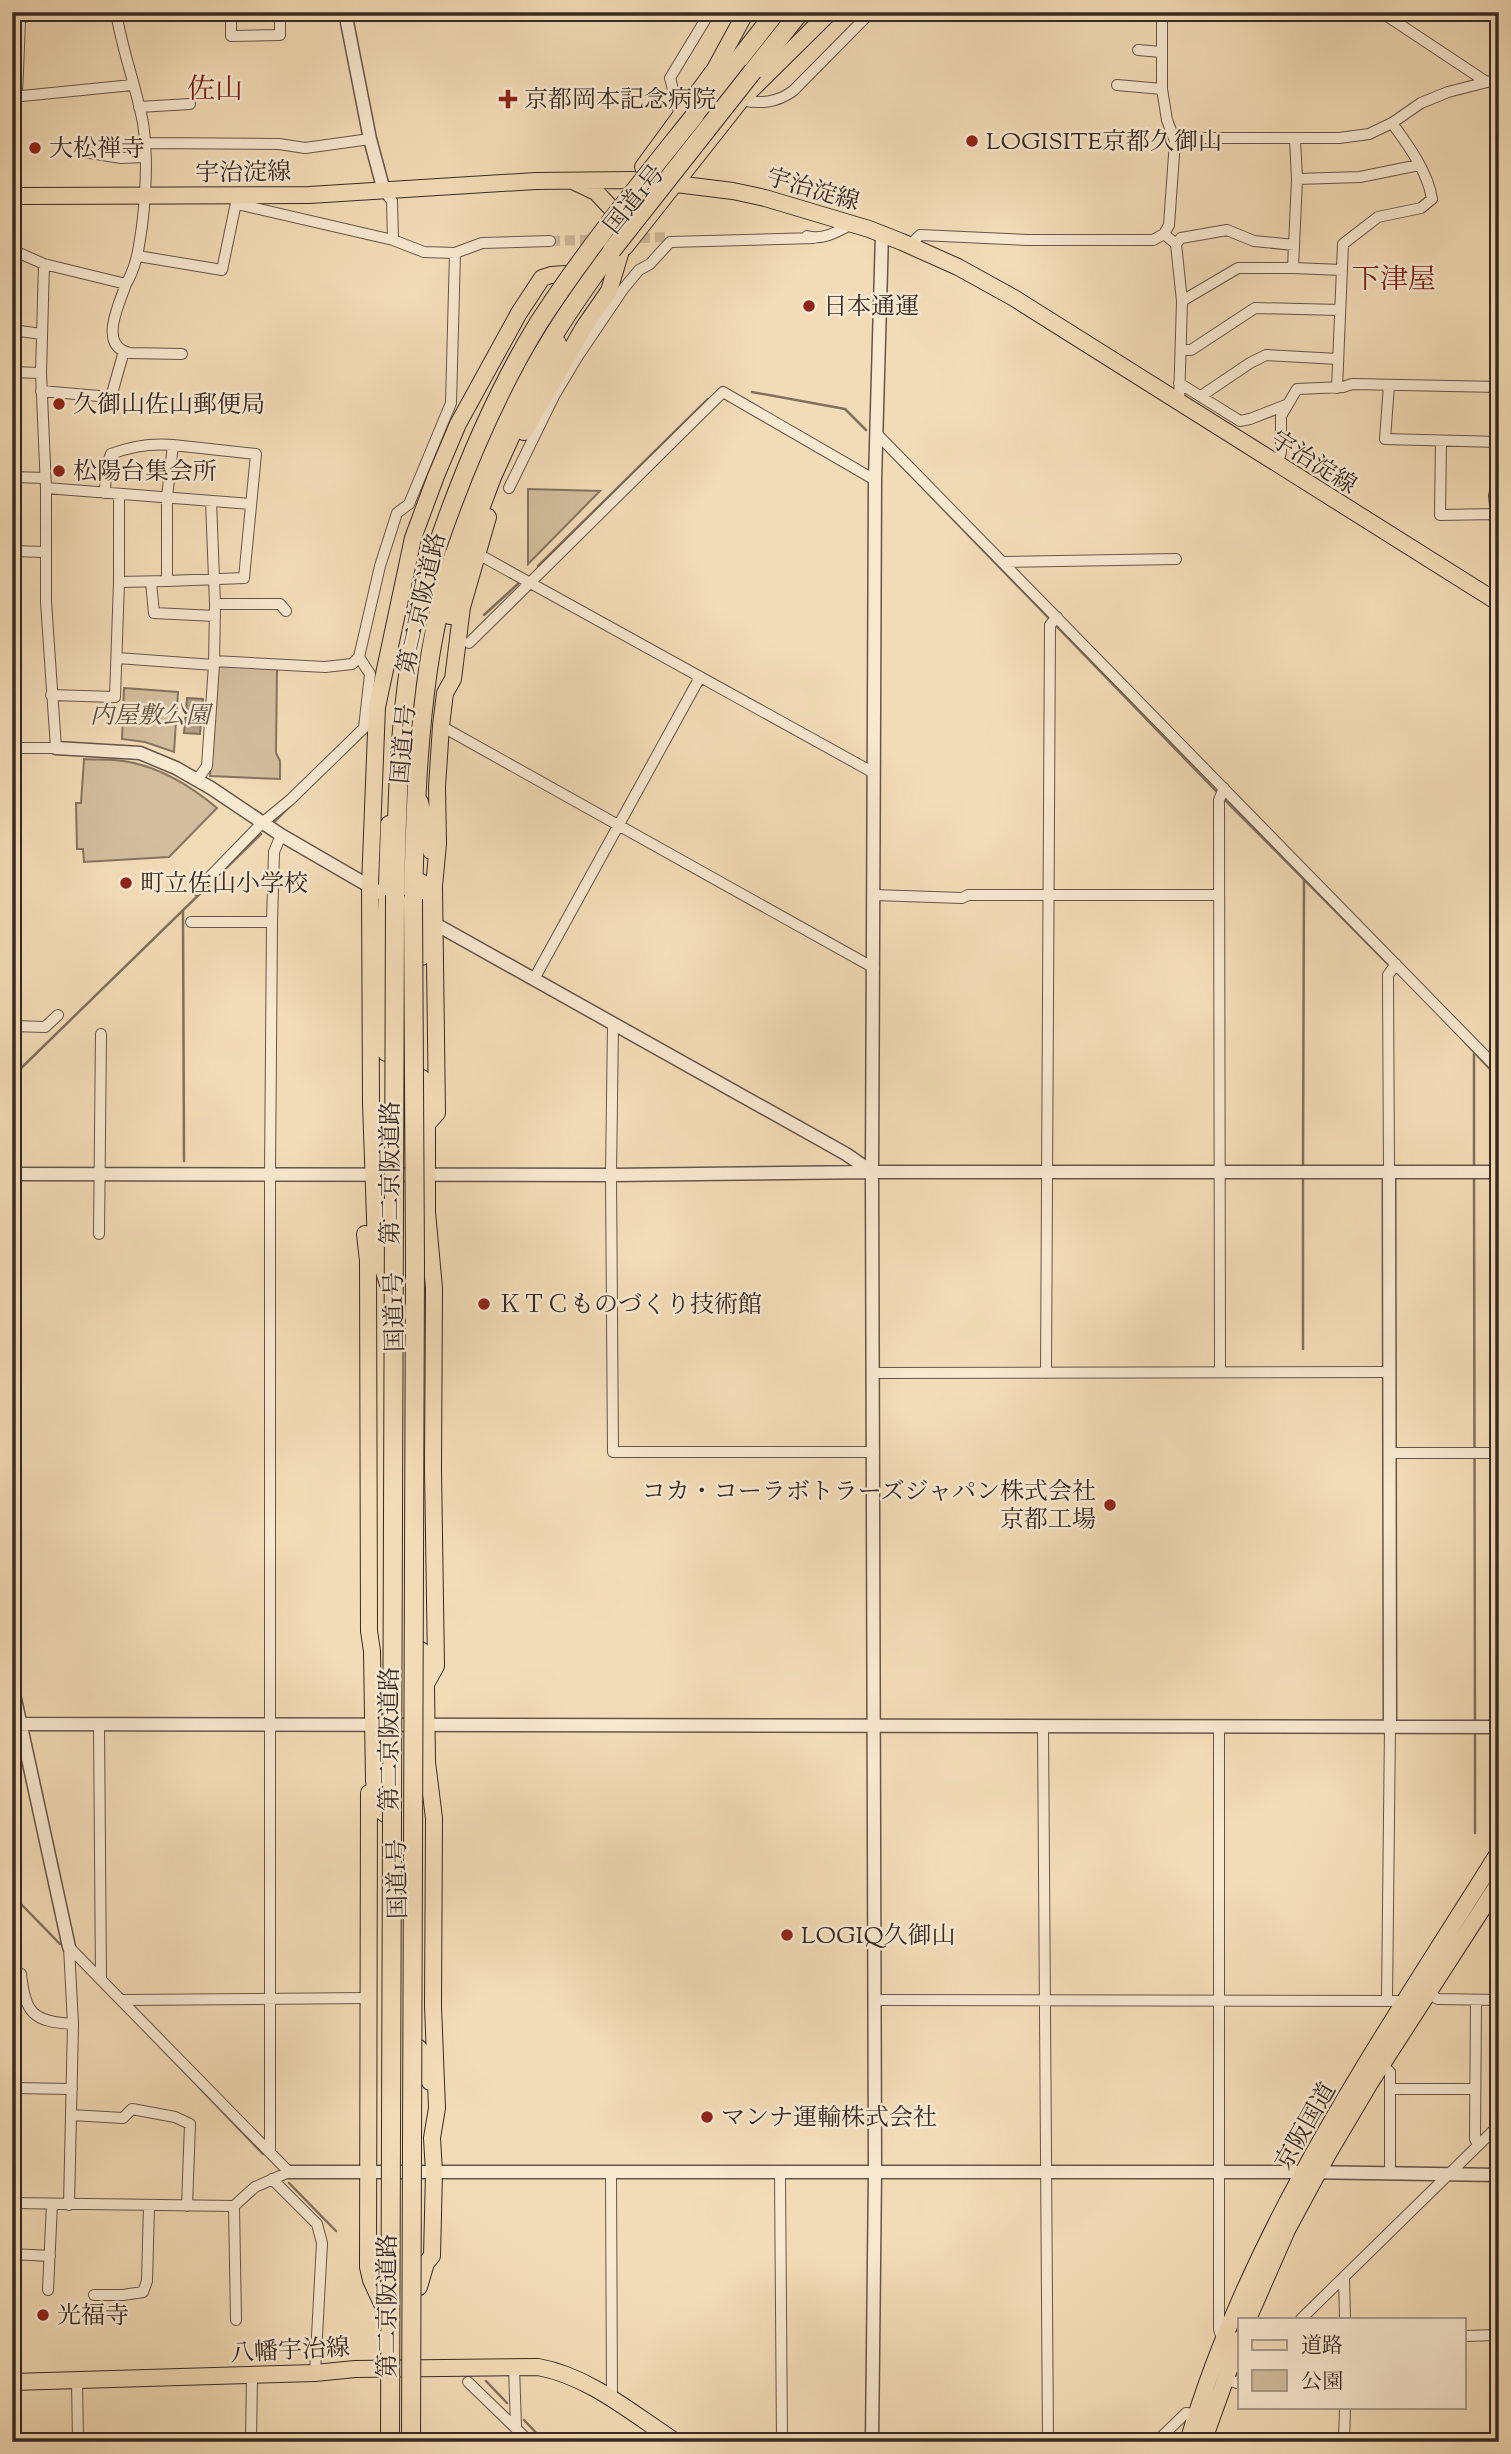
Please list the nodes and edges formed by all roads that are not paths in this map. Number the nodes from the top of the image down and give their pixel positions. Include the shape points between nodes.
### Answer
1 (116, 12) edge
2 (231, 12) edge
3 (279, 12) edge
4 (345, 12) edge
5 (710, 12) edge
6 (746, 12) edge
7 (776, 12) edge
8 (800, 12) edge
9 (830, 12) edge
10 (871, 12) edge
11 (1162, 12) edge
12 (1381, 12) edge
13 (38, 13) edge
14 (16, 21) edge
15 (1138, 50) dead end
16 (1161, 52) junction
17 (1499, 79) edge
18 (1486, 81) junction
19 (132, 85) junction
20 (1117, 85) dead end
21 (1162, 89) junction
22 (15, 96) edge
23 (741, 100) junction
24 (190, 104) dead end
25 (139, 107) junction
26 (1392, 123) junction
27 (670, 132) junction
28 (370, 139) junction
29 (1295, 139) junction
30 (1175, 141) junction
31 (145, 143) junction
32 (84, 152) dead end
33 (145, 157) junction
34 (1419, 165) junction
35 (1297, 179) junction
36 (572, 180) junction
37 (632, 180) junction
38 (676, 184) junction
39 (384, 191) junction
40 (12, 196) edge
41 (145, 196) junction
42 (237, 200) junction
43 (612, 209) junction
44 (853, 224) junction
45 (882, 234) junction
46 (1164, 234) junction
47 (670, 237) tunnel mouth
48 (814, 238) junction
49 (393, 240) junction
50 (546, 244) tunnel mouth
51 (1175, 244) junction
52 (910, 245) junction
53 (1294, 245) junction
54 (12, 250) edge
55 (460, 251) junction
56 (620, 254) junction
57 (138, 256) junction
58 (44, 264) junction
59 (1293, 268) junction
60 (1342, 270) junction
61 (566, 274) junction
62 (126, 284) junction
63 (624, 288) junction
64 (608, 294) junction
65 (1182, 301) junction
66 (1340, 310) junction
67 (592, 317) junction
68 (567, 327) junction
69 (12, 330) edge
70 (42, 334) junction
71 (1181, 350) junction
72 (124, 351) junction
73 (183, 354) dead end
74 (1338, 359) junction
75 (12, 372) edge
76 (41, 373) junction
77 (1179, 383) junction
78 (1389, 385) junction
79 (1499, 387) edge
80 (1338, 388) junction
81 (41, 391) junction
82 (1200, 397) junction
83 (1179, 403) junction
84 (1286, 405) junction
85 (876, 433) junction
86 (1441, 440) junction
87 (1499, 442) edge
88 (173, 445) junction
89 (1277, 466) junction
90 (1499, 472) edge
91 (12, 477) edge
92 (875, 480) junction
93 (46, 483) junction
94 (509, 488) dead end
95 (105, 493) junction
96 (119, 494) junction
97 (167, 497) junction
98 (211, 500) junction
99 (251, 504) junction
100 (1496, 514) junction
101 (1499, 544) edge
102 (12, 551) edge
103 (45, 552) junction
104 (478, 554) junction
105 (1176, 559) dead end
106 (1003, 562) junction
107 (457, 570) junction
108 (167, 581) junction
109 (214, 581) junction
110 (120, 582) junction
111 (151, 582) junction
112 (530, 583) junction
113 (1499, 590) edge
114 (1499, 603) edge
115 (215, 604) junction
116 (286, 611) dead end
117 (1499, 612) edge
118 (215, 616) junction
119 (1057, 617) junction
120 (469, 643) dead end
121 (359, 657) junction
122 (117, 658) junction
123 (214, 663) junction
124 (700, 677) junction
125 (445, 693) junction
126 (51, 695) junction
127 (441, 726) junction
128 (12, 748) edge
129 (56, 748) junction
130 (393, 755) junction
131 (874, 773) junction
132 (373, 777) junction
133 (197, 780) junction
134 (1224, 788) junction
135 (420, 802) junction
136 (262, 823) junction
137 (618, 825) junction
138 (281, 835) junction
139 (370, 885) junction
140 (434, 886) junction
141 (197, 890) dead end
142 (386, 895) junction
143 (874, 895) junction
144 (1048, 895) junction
145 (1219, 895) junction
146 (429, 921) junction
147 (191, 922) dead end
148 (272, 922) junction
149 (1396, 964) junction
150 (874, 968) junction
151 (534, 979) junction
152 (58, 1015) dead end
153 (612, 1024) junction
154 (12, 1026) edge
155 (101, 1034) dead end
156 (1499, 1070) edge
157 (422, 1078) junction
158 (387, 1082) junction
159 (371, 1103) junction
160 (427, 1124) junction
161 (872, 1172) junction
162 (1047, 1172) junction
163 (1219, 1172) junction
164 (1388, 1172) junction
165 (1499, 1172) edge
166 (100, 1173) junction
167 (12, 1174) edge
168 (270, 1174) junction
169 (381, 1174) junction
170 (422, 1175) junction
171 (611, 1175) junction
172 (374, 1217) junction
173 (99, 1234) dead end
174 (432, 1246) junction
175 (416, 1270) junction
176 (388, 1284) junction
177 (1220, 1372) junction
178 (1389, 1372) junction
179 (874, 1373) junction
180 (1046, 1373) junction
181 (874, 1452) junction
182 (1389, 1453) junction
183 (1499, 1453) edge
184 (388, 1630) junction
185 (421, 1650) junction
186 (372, 1651) junction
187 (426, 1684) junction
188 (12, 1685) edge
189 (17, 1724) edge
190 (99, 1724) junction
191 (380, 1724) junction
192 (422, 1725) junction
193 (268, 1726) junction
194 (873, 1726) junction
195 (1043, 1726) junction
196 (1219, 1726) junction
197 (1390, 1726) junction
198 (1499, 1727) edge
199 (374, 1782) junction
200 (431, 1789) junction
201 (388, 1816) junction
202 (419, 1826) junction
203 (1499, 1852) edge
204 (1499, 1883) edge
205 (69, 1947) junction
206 (21, 1974) dead end
207 (102, 1980) junction
208 (1427, 1993) junction
209 (12, 1998) edge
210 (368, 1998) junction
211 (25, 1999) junction
212 (270, 1999) junction
213 (1218, 1999) junction
214 (121, 2000) junction
215 (874, 2000) junction
216 (1046, 2000) junction
217 (1476, 2000) junction
218 (1499, 2000) edge
219 (1387, 2001) junction
220 (1406, 2001) junction
221 (73, 2024) junction
222 (419, 2048) junction
223 (388, 2060) junction
224 (1382, 2065) junction
225 (368, 2081) junction
226 (12, 2088) edge
227 (72, 2089) junction
228 (1390, 2089) junction
229 (1475, 2089) junction
230 (71, 2115) junction
231 (432, 2123) junction
232 (1499, 2125) edge
233 (1478, 2145) junction
234 (270, 2151) junction
235 (289, 2172) junction
236 (368, 2172) junction
237 (388, 2172) junction
238 (427, 2172) junction
239 (611, 2172) junction
240 (1218, 2172) junction
241 (1311, 2172) junction
242 (1390, 2172) junction
243 (780, 2173) junction
244 (874, 2173) junction
245 (1048, 2173) junction
246 (1448, 2175) junction
247 (1499, 2175) edge
248 (272, 2179) junction
249 (12, 2203) edge
250 (52, 2204) junction
251 (69, 2205) junction
252 (149, 2206) junction
253 (187, 2206) junction
254 (234, 2206) junction
255 (12, 2254) edge
256 (50, 2256) junction
257 (1344, 2277) junction
258 (48, 2290) dead end
259 (94, 2295) dead end
260 (1248, 2318) edge
261 (1302, 2318) edge
262 (1345, 2318) edge
263 (389, 2319) junction
264 (236, 2320) dead end
265 (1466, 2336) edge
266 (1499, 2336) edge
267 (1223, 2343) junction
268 (1238, 2350) edge
269 (514, 2367) junction
270 (419, 2368) junction
271 (389, 2369) junction
272 (315, 2373) junction
273 (252, 2375) junction
274 (1232, 2380) edge
275 (76, 2381) junction
276 (12, 2382) edge
277 (468, 2382) dead end
278 (612, 2400) junction
279 (1345, 2408) edge
280 (1196, 2414) junction
281 (519, 2434) edge
282 (78, 2442) edge
283 (251, 2442) edge
284 (389, 2442) edge
285 (411, 2442) edge
286 (419, 2442) edge
287 (530, 2442) edge
288 (676, 2442) edge
289 (782, 2442) edge
290 (872, 2442) edge
291 (1048, 2442) edge
292 (1156, 2442) edge
293 (1188, 2442) edge
294 (1203, 2442) edge
295 (1344, 2442) edge

1 - 19 street
2 - 3 street via 231,36 280,35
4 - 28 street
5 - 27 street via 670,78 679,112
6 - 27 main road, 国道1号 via 715,69
7 - 284 highway, 第二京阪道路, bridge via 568,279 507,378 436,547 411,655 399,769 396,895
8 - 285 highway, 第二京阪道路, bridge via 612,250 551,339 519,396 468,516 447,579 428,668 416,781 413,899
9 - 23 main road, 国道1号
10 - 23 street via 793,91 779,100
11 - 16 street
12 - 18 street
13 - 14 street
14 - 22 street
15 - 16 street
16 - 21 street
17 - 18 street
18 - 26 street via 1421,103
19 - 22 street
19 - 25 street
20 - 21 street
21 - 30 street
23 - 38 main road, 国道1号
24 - 25 street
25 - 31 street
26 - 29 street via 1369,134
26 - 34 street
27 - 37 main road, 国道1号
28 - 31 street via 305,148
28 - 39 street
29 - 30 street
29 - 35 street
30 - 46 street via 1169,225
31 - 33 street
32 - 33 street
33 - 41 street
34 - 35 street via 1360,177
34 - 60 street via 1432,200 1421,208 1378,218 1343,244
35 - 53 street
36 - 37 main road, 宇治淀線
36 - 39 main road, 宇治淀線
36 - 43 main road via 596,192
37 - 38 main road, 宇治淀線
37 - 43 main road, 国道1号
38 - 44 main road, 宇治淀線 via 765,198
38 - 56 main road, 国道1号
39 - 42 main road, 宇治淀線
39 - 49 street via 392,201
40 - 41 main road, 宇治淀線
41 - 42 main road, 宇治淀線
41 - 57 street
42 - 49 street
42 - 57 street via 222,270
43 - 61 main road, 国道1号
44 - 45 main road, 宇治淀線
44 - 48 street
45 - 52 main road, 宇治淀線
45 - 85 street
46 - 51 street
46 - 52 street via 1153,240 920,235
47 - 48 street via 799,233
48 - 63 street via 670,242
49 - 55 street via 424,252
50 - 55 street via 482,243
51 - 53 street via 1181,238 1227,230 1254,241
51 - 65 street
52 - 83 main road, 宇治淀線 via 1014,299
53 - 59 street
54 - 58 street
55 - 121 street via 451,404 409,505 397,513
56 - 64 main road
56 - 68 main road, 国道1号
57 - 62 street
58 - 62 street
58 - 70 street
59 - 60 street
59 - 65 street via 1238,268
60 - 66 street
61 - 130 main road, 国道1号 via 499,379 435,530 413,604
61 - 132 main road via 542,278 519,313 458,424 436,476 413,538 388,648 377,707
62 - 72 street via 111,334
63 - 64 street
63 - 94 street via 554,396
64 - 67 main road
65 - 71 street
66 - 71 street via 1255,308 1191,350
66 - 74 street
67 - 68 street
67 - 104 main road via 518,443 494,497
68 - 107 main road, 国道1号 via 513,432
69 - 70 street
70 - 76 street
71 - 77 street
72 - 73 street
72 - 81 street via 111,397
74 - 80 street
74 - 82 street via 1266,355
75 - 76 street
76 - 81 street
77 - 82 street
77 - 83 street
78 - 79 street
78 - 80 street
78 - 86 street via 1385,439
80 - 84 street via 1297,388
81 - 93 street
82 - 84 street via 1240,421
83 - 89 main road, 宇治淀線
84 - 89 street via 1280,416
85 - 92 street
85 - 106 street
86 - 87 street
86 - 100 street via 1440,515
88 - 95 street via 156,443 111,454
88 - 97 street
88 - 99 street via 256,454
89 - 114 main road, 宇治淀線
90 - 100 street
91 - 93 street
92 - 112 street via 723,392
92 - 131 street
93 - 95 street
93 - 103 street
95 - 96 street
96 - 97 street
96 - 110 street
97 - 98 street
97 - 108 street
98 - 99 street
98 - 109 street
99 - 109 street via 244,578
100 - 101 street
102 - 103 street
103 - 126 street
104 - 112 street
104 - 125 main road via 461,607 453,679
105 - 106 street
106 - 119 street
107 - 125 main road
107 - 135 main road, 国道1号 via 432,678
108 - 109 street
108 - 111 street
109 - 115 street
110 - 111 street
110 - 122 street
111 - 118 street via 154,613
112 - 120 street
112 - 124 street
113 - 114 street
114 - 117 street
115 - 116 street via 280,604
115 - 118 street
118 - 123 street
119 - 134 street
119 - 144 street via 1050,625
121 - 123 street via 352,664 325,667
121 - 136 street via 370,674 364,728
122 - 123 street
122 - 126 street via 115,697
123 - 133 street via 207,766
124 - 131 street
124 - 137 street
125 - 127 main road
126 - 129 street
127 - 137 street
127 - 140 main road
128 - 129 street
129 - 133 street via 140,753
130 - 132 main road
130 - 142 main road, 国道1号
131 - 143 street
132 - 139 main road
133 - 136 street
134 - 145 street via 1219,800
134 - 149 street
135 - 140 main road
135 - 146 main road, 国道1号
136 - 138 street
136 - 141 street
137 - 150 street
137 - 151 street
138 - 139 street
138 - 148 street via 274,852
139 - 142 street
139 - 159 main road
140 - 146 main road
142 - 146 street
142 - 158 main road, 国道1号
143 - 144 street
143 - 150 street
144 - 145 street
144 - 162 street
145 - 163 street
146 - 151 street
146 - 157 main road, 国道1号
146 - 160 main road via 437,1113
147 - 148 street
148 - 168 street
149 - 156 street
149 - 164 street via 1388,975
150 - 161 street
151 - 153 street
152 - 154 street via 45,1027
153 - 161 street
153 - 171 street
155 - 166 street
157 - 160 main road
157 - 170 main road, 国道1号
158 - 159 main road
158 - 169 main road, 国道1号
159 - 169 main road
160 - 170 main road
161 - 162 street
161 - 171 street
161 - 179 street
162 - 163 street
162 - 180 street
163 - 164 street
163 - 177 street
164 - 165 street
164 - 178 street
166 - 167 street
166 - 168 street
166 - 173 street
168 - 169 street
168 - 193 street
169 - 170 street
169 - 172 main road
169 - 176 main road, 国道1号
170 - 171 street
170 - 174 main road
170 - 175 main road, 国道1号
171 - 181 street via 613,1452
172 - 176 main road via 376,1247
172 - 186 main road via 365,1229
174 - 175 main road
174 - 187 main road via 436,1666
175 - 185 main road, 国道1号
176 - 184 main road, 国道1号
177 - 178 street
177 - 180 street
178 - 182 street
179 - 180 street
179 - 181 street
181 - 194 street
182 - 183 street
182 - 197 street
184 - 186 main road
184 - 191 main road, 国道1号
185 - 187 main road
185 - 192 main road, 国道1号
186 - 191 main road
187 - 192 main road
188 - 189 street
189 - 190 street
189 - 205 street
190 - 193 street
190 - 207 street
191 - 192 street
191 - 193 street
191 - 199 main road
191 - 201 main road, 国道1号
192 - 194 street
192 - 200 main road
192 - 202 main road, 国道1号
193 - 212 street
194 - 195 street
194 - 215 street
195 - 196 street
195 - 216 street
196 - 197 street
196 - 213 street
197 - 198 street
197 - 219 street
199 - 201 main road via 378,1809
199 - 210 main road via 368,1795
200 - 202 main road
200 - 231 main road via 437,2108
201 - 223 main road, 国道1号
202 - 222 main road, 国道1号
203 - 220 main road, 京阪国道
204 - 208 main road, 京阪国道
205 - 207 street
205 - 221 street
206 - 211 street
207 - 214 street
208 - 217 street via 1438,1999
208 - 224 main road, 京阪国道
209 - 211 street
210 - 212 street
210 - 225 main road
211 - 221 street via 34,2015 49,2023
212 - 214 street
212 - 234 street
213 - 216 street
213 - 219 street
213 - 240 street
214 - 234 street
215 - 216 street
215 - 244 street
216 - 245 street
217 - 218 street
217 - 229 street
219 - 220 street
220 - 241 main road, 京阪国道
221 - 227 street
222 - 231 main road via 430,2084
222 - 238 main road, 国道1号
223 - 225 main road
223 - 237 main road, 国道1号
224 - 228 street via 1390,2072
224 - 241 main road, 京阪国道
225 - 236 main road
226 - 227 street
227 - 230 street
228 - 229 street
228 - 242 street
229 - 233 street
230 - 251 street
230 - 253 street via 123,2118 132,2109 190,2124
231 - 238 main road
232 - 233 street
233 - 246 street
234 - 235 street
235 - 236 street
235 - 248 street
236 - 237 street
236 - 263 main road via 368,2267
237 - 238 street
237 - 263 main road, 国道1号
238 - 239 street
238 - 270 main road, 国道1号
239 - 243 street
239 - 278 street
240 - 241 street
240 - 245 street
240 - 267 street via 1219,2329
241 - 242 street
241 - 260 main road, 京阪国道
241 - 267 main road, 京阪国道 via 1256,2266
242 - 246 street
243 - 244 street
243 - 289 street
244 - 245 street
244 - 290 street
245 - 291 street
246 - 247 street
246 - 257 street
248 - 254 street
248 - 272 street via 317,2224 322,2242
249 - 250 street
250 - 251 street
250 - 256 street
251 - 252 street
252 - 253 street
252 - 259 street via 143,2292
253 - 254 street
254 - 264 street
255 - 256 street
256 - 258 street
257 - 261 street
257 - 262 street
263 - 271 main road, 国道1号
265 - 266 street
267 - 280 main road, 京阪国道
268 - 274 main road
269 - 270 main road, 八幡宇治線
269 - 278 main road, 八幡宇治線 via 559,2371
269 - 281 street
270 - 271 main road, 八幡宇治線
270 - 286 main road, 国道1号
271 - 272 main road, 八幡宇治線
271 - 284 main road, 国道1号
272 - 273 main road, 八幡宇治線
273 - 275 main road, 八幡宇治線
273 - 283 street
274 - 294 main road
275 - 276 main road, 八幡宇治線
275 - 282 street
277 - 281 street
278 - 288 main road, 八幡宇治線
279 - 295 street
280 - 292 street via 1186,2413
280 - 293 main road, 京阪国道
281 - 287 street

